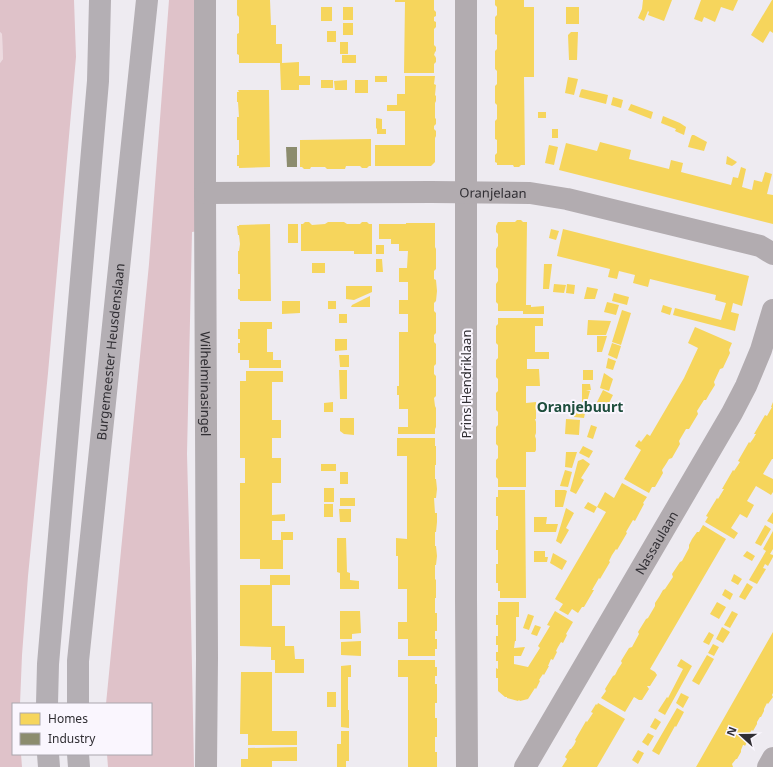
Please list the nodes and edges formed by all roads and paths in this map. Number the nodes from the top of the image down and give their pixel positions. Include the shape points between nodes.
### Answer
1 (100, 0) edge
2 (147, 0) edge
3 (205, 0) edge
4 (466, 0) edge
5 (466, 192) junction
6 (205, 193) junction
7 (773, 254) edge
8 (773, 310) edge
9 (47, 703) edge
10 (78, 703) edge
11 (48, 755) edge
12 (78, 755) edge
13 (773, 758) edge
14 (49, 767) edge
15 (79, 767) edge
16 (206, 767) edge
17 (467, 767) edge
18 (525, 767) edge
19 (768, 767) edge

1 - 9 main road via 98,80 48,664
2 - 10 main road, Burgemeester Heusdenslaan via 78,661
3 - 6 street, Wilhelminasingel
4 - 5 street, Prins Hendriklaan
5 - 6 street, Oranjelaan
5 - 7 street, Oranjelaan via 530,192 548,195 760,246
5 - 17 street, Prins Hendriklaan
6 - 16 street, Wilhelminasingel
8 - 18 street, Nassaulaan via 761,350 732,413
11 - 14 main road
12 - 15 main road
13 - 19 street

